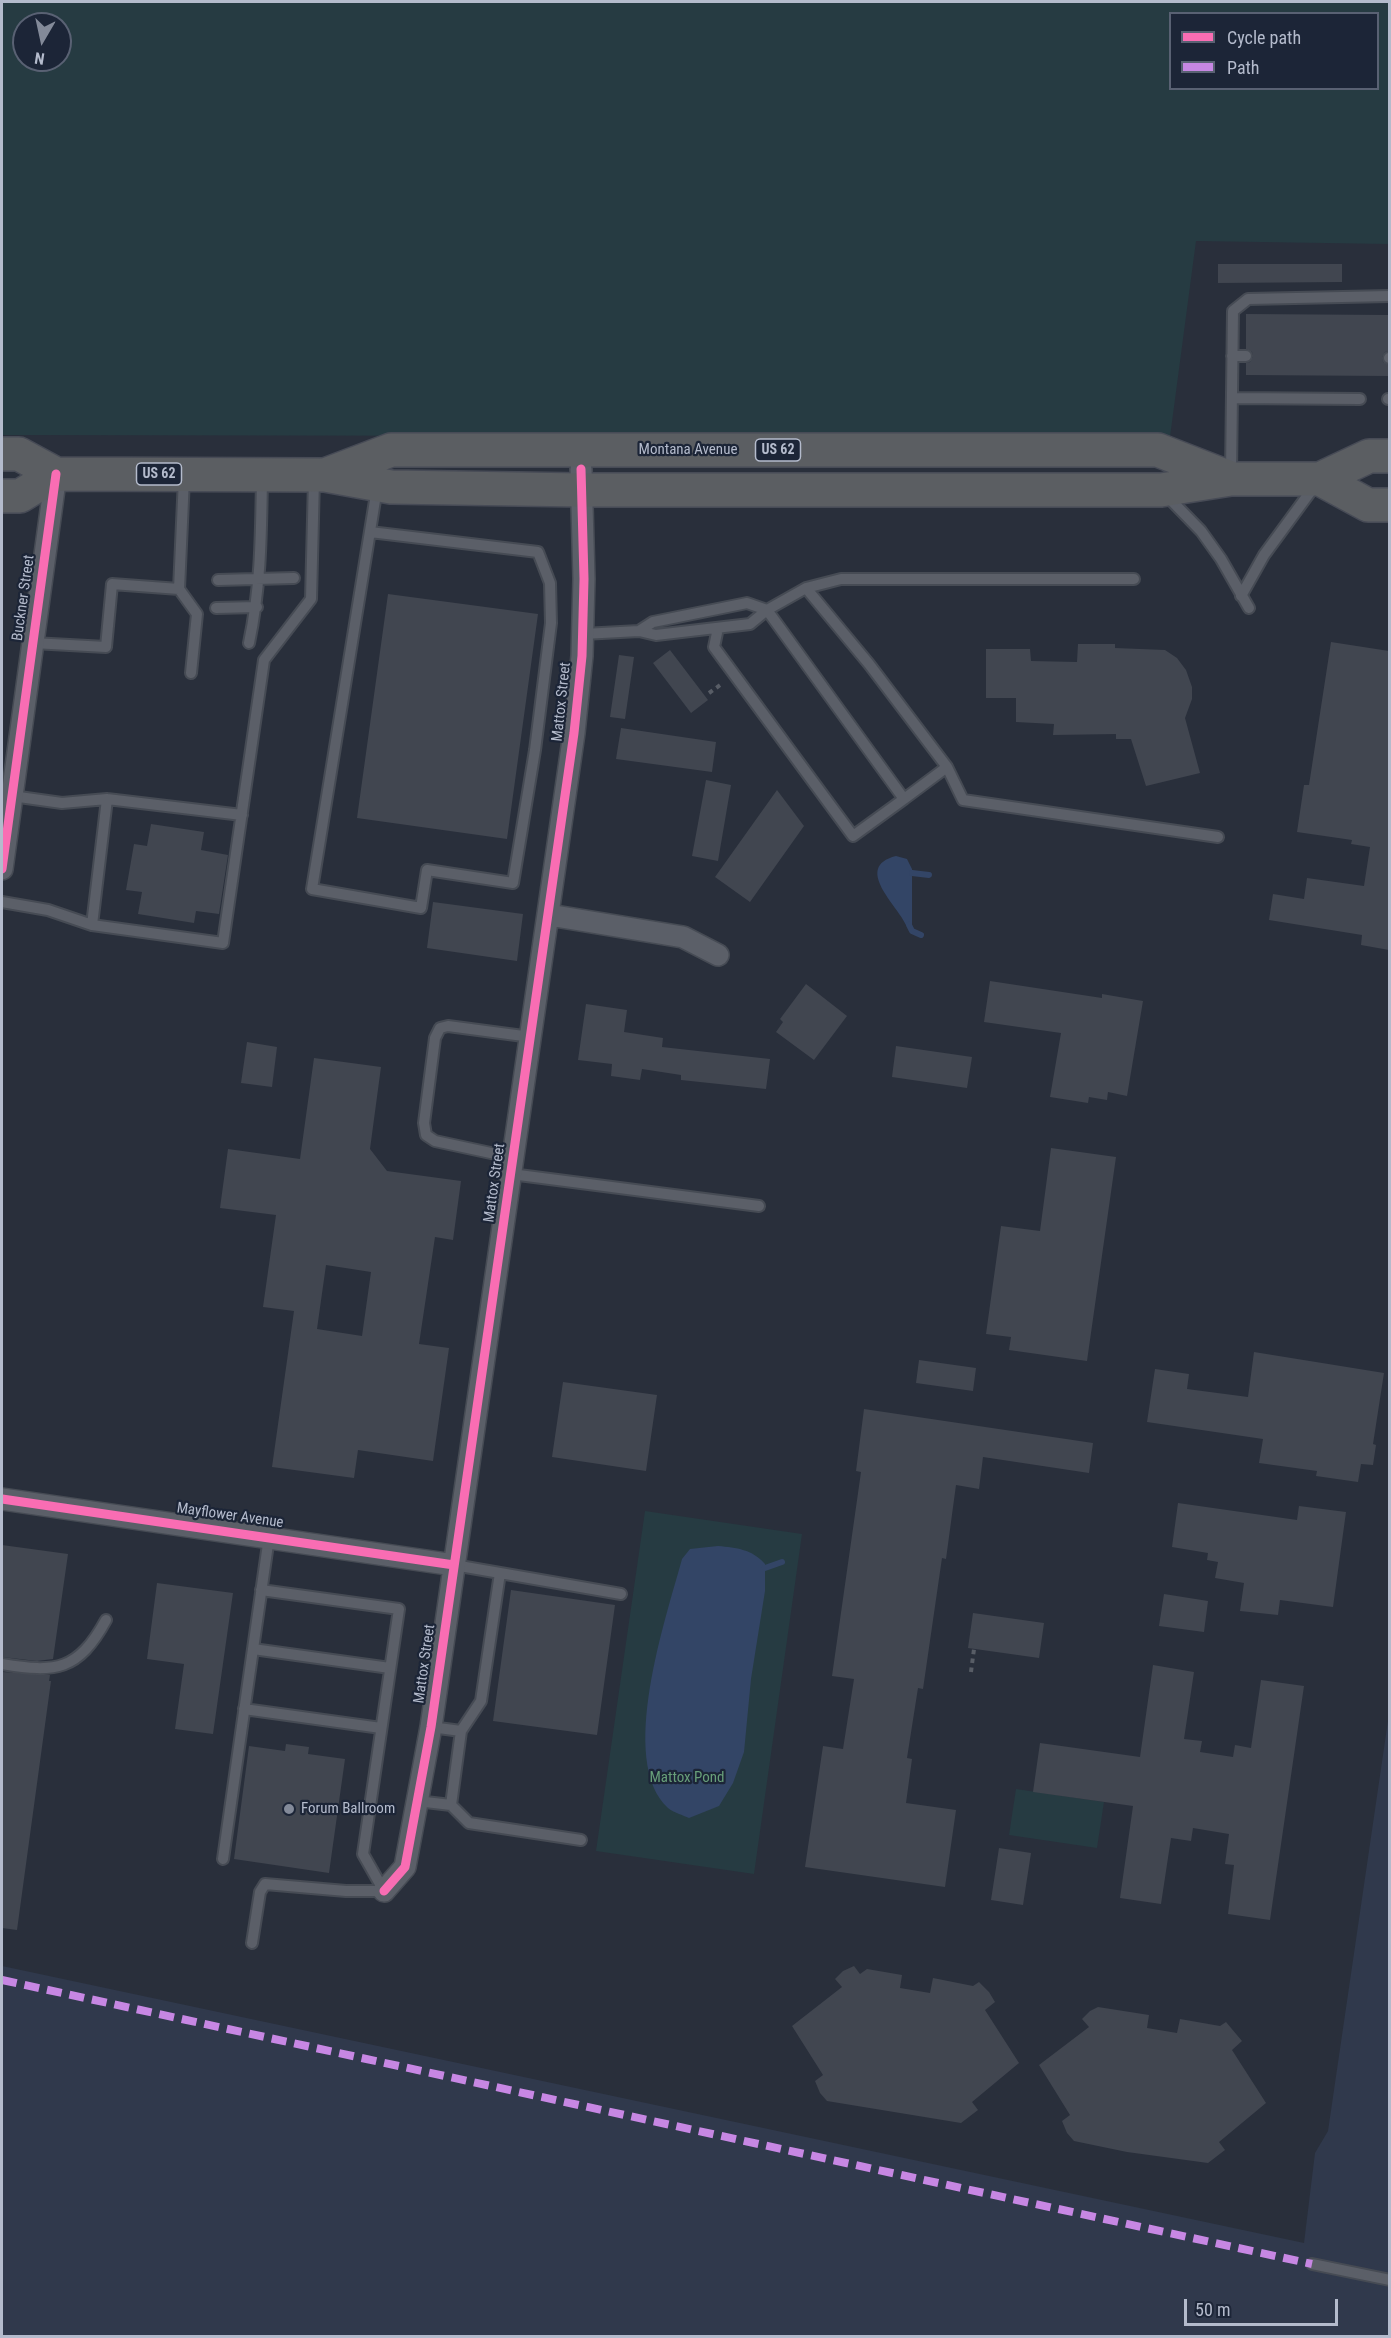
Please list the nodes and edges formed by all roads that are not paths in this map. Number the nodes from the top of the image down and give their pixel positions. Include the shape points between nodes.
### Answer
1 (1389, 296) edge
2 (1232, 356) junction
3 (1246, 356) dead end
4 (1232, 398) junction
5 (1360, 399) dead end
6 (2, 454) edge
7 (1389, 456) edge
8 (327, 473) junction
9 (56, 474) junction
10 (184, 474) junction
11 (1220, 474) junction
12 (262, 477) junction
13 (1320, 479) junction
14 (581, 480) junction
15 (377, 485) junction
16 (1161, 490) junction
17 (2, 496) edge
18 (1389, 505) edge
19 (370, 532) junction
20 (294, 578) dead end
21 (260, 579) junction
22 (1134, 579) dead end
23 (218, 580) dead end
24 (806, 588) junction
25 (179, 589) junction
26 (1241, 596) junction
27 (257, 607) junction
28 (216, 608) dead end
29 (1249, 608) dead end
30 (767, 610) junction
31 (718, 628) junction
32 (639, 631) junction
33 (583, 634) junction
34 (33, 643) junction
35 (249, 644) dead end
36 (191, 673) dead end
37 (947, 767) junction
38 (12, 796) junction
39 (107, 799) junction
40 (904, 799) junction
41 (242, 815) junction
42 (1218, 837) dead end
43 (2, 869) edge
44 (2, 902) edge
45 (549, 915) junction
46 (92, 925) junction
47 (718, 955) dead end
48 (531, 1037) junction
49 (513, 1166) junction
50 (759, 1206) dead end
51 (2, 1499) edge
52 (269, 1536) junction
53 (454, 1565) junction
54 (500, 1573) junction
55 (261, 1590) junction
56 (621, 1594) dead end
57 (106, 1620) dead end
58 (253, 1649) junction
59 (2, 1664) edge
60 (390, 1668) junction
61 (244, 1709) junction
62 (381, 1728) junction
63 (431, 1728) junction
64 (461, 1731) junction
65 (417, 1801) junction
66 (451, 1804) junction
67 (581, 1840) dead end
68 (223, 1859) dead end
69 (384, 1891) junction
70 (252, 1943) dead end
71 (1312, 2264) dead end
72 (1389, 2280) edge

1 - 2 lane via 1248,299 1233,311
2 - 3 lane
2 - 4 lane
4 - 5 lane
4 - 11 lane
6 - 9 highway, Montana Avenue / US 62 via 19,454
7 - 13 highway, Montana Avenue / US 62 via 1369,456
8 - 11 highway, Montana Avenue / US 62 via 391,450 1158,450
8 - 12 highway, Montana Avenue / US 62
8 - 14 highway
8 - 15 highway, Montana Avenue / US 62
8 - 41 lane via 311,599 264,660
9 - 10 highway, Montana Avenue / US 62
9 - 17 highway via 20,496
9 - 34 street, Buckner Street
10 - 12 highway, Montana Avenue / US 62
10 - 25 lane
11 - 13 highway, Montana Avenue / US 62
11 - 14 highway
11 - 16 highway, Montana Avenue / US 62
12 - 21 lane
13 - 18 highway, Montana Avenue / US 62 via 1368,505
13 - 26 lane via 1264,555
14 - 15 highway, Montana Avenue / US 62
14 - 16 highway, Montana Avenue / US 62
14 - 33 street, Mattox Street
15 - 19 lane
16 - 26 lane via 1201,531
19 - 19 lane via 312,889 421,908 428,870 513,884 551,623 550,583 538,552
20 - 21 lane
21 - 23 lane
21 - 27 lane
22 - 24 lane via 840,579
24 - 30 lane
24 - 37 lane
25 - 34 lane via 112,584 106,647
25 - 36 lane via 197,614
26 - 29 lane
27 - 28 lane
27 - 35 lane
30 - 31 lane via 750,624
30 - 32 lane via 747,603 653,622
30 - 40 lane
31 - 32 lane via 656,635
31 - 40 lane via 714,647 853,836
32 - 33 lane
33 - 45 street, Mattox Street via 579,695
34 - 38 street, Buckner Street
37 - 40 lane
37 - 42 lane via 963,800
38 - 39 lane via 63,803
38 - 43 street, Buckner Street
39 - 41 lane
39 - 46 lane
41 - 46 lane via 223,943
44 - 46 lane via 48,910
45 - 47 street via 683,937
45 - 48 street, Mattox Street
48 - 49 street, Mattox Street
48 - 49 lane via 448,1026 440,1028 435,1038 424,1123 426,1135 435,1142
49 - 50 lane
49 - 53 street, Mattox Street
51 - 52 street, Mayflower Avenue
52 - 53 street, Mayflower Avenue
52 - 55 lane
53 - 54 lane
53 - 63 street, Mattox Street
54 - 56 lane
54 - 64 lane via 481,1701
55 - 58 lane
55 - 60 lane via 399,1609
57 - 59 lane via 84,1654 66,1664 50,1669
58 - 60 lane
58 - 61 lane
60 - 62 lane
61 - 62 lane
61 - 68 lane
62 - 69 lane via 363,1854
63 - 64 lane
63 - 65 street, Mattox Street
64 - 66 lane
65 - 66 lane
65 - 69 street, Mattox Street via 405,1866
66 - 67 lane via 469,1823
69 - 70 lane via 265,1884
71 - 72 lane

